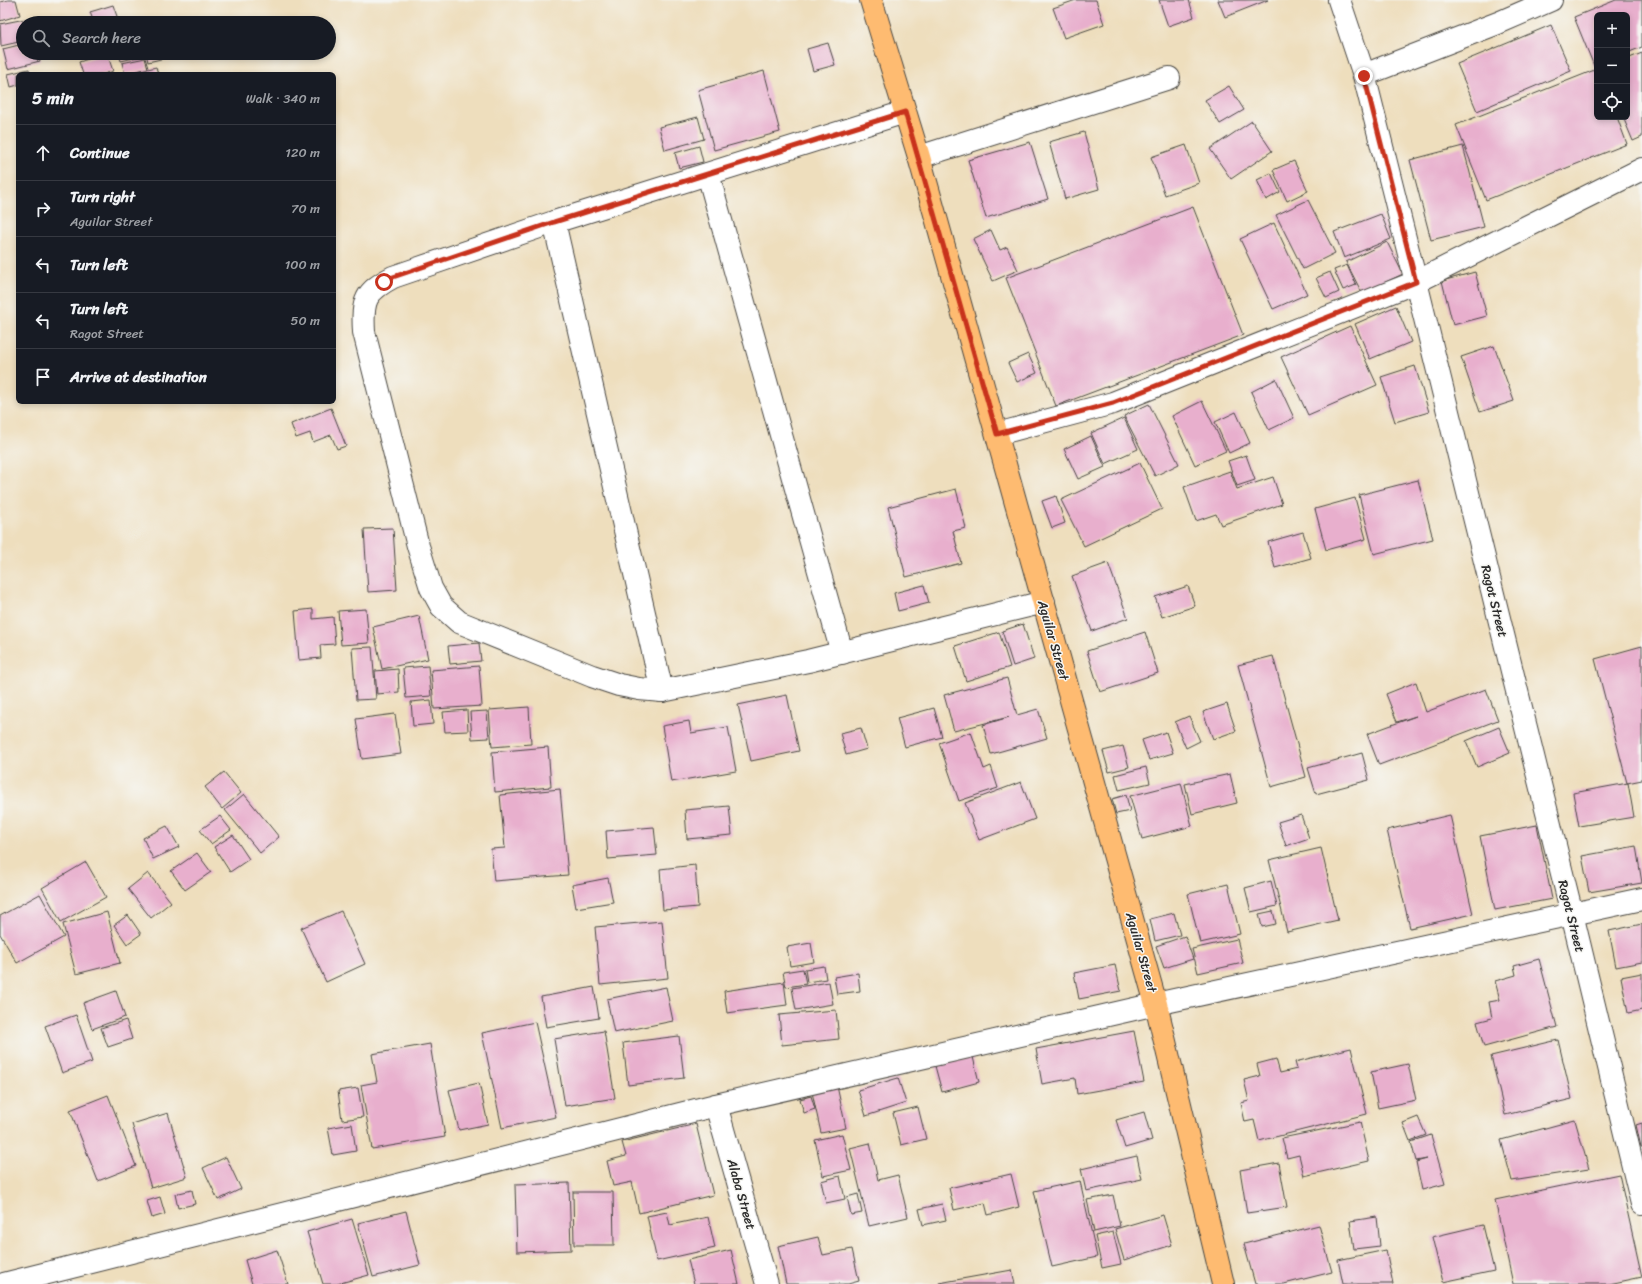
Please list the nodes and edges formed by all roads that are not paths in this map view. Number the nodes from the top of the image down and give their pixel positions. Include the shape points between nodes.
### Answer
1 (871, 0) edge
2 (1339, 0) edge
3 (1551, 0) edge
4 (1364, 76) junction
5 (1169, 78) dead end
6 (905, 112) junction
7 (919, 157) junction
8 (1642, 169) edge
9 (708, 174) junction
10 (554, 222) junction
11 (1416, 282) junction
12 (997, 434) junction
13 (1044, 602) junction
14 (842, 653) junction
15 (662, 690) junction
16 (1642, 899) edge
17 (1572, 914) junction
18 (1156, 1004) junction
19 (716, 1105) junction
20 (1642, 1204) edge
21 (4, 1284) edge
22 (767, 1284) edge
23 (1223, 1284) edge

1 - 6 main road, Aguilar Street
2 - 4 street, Ragot Street
3 - 4 street
4 - 11 street, Ragot Street
5 - 7 street
6 - 7 main road, Aguilar Street
6 - 9 street
7 - 12 main road, Aguilar Street
8 - 11 street
9 - 10 street
9 - 14 street
10 - 15 street
10 - 15 street via 384,282 368,296 364,305 364,332 418,546 431,588 441,606 459,622 592,676 639,689
11 - 12 street via 1113,403
11 - 17 street, Ragot Street
12 - 13 main road, Aguilar Street
13 - 14 street
13 - 18 main road, Aguilar Street
14 - 15 street
16 - 17 street
17 - 18 street
17 - 20 street, Ragot Street
18 - 19 street
18 - 23 main road, Aguilar Street
19 - 21 street
19 - 22 street, Alaba Street

